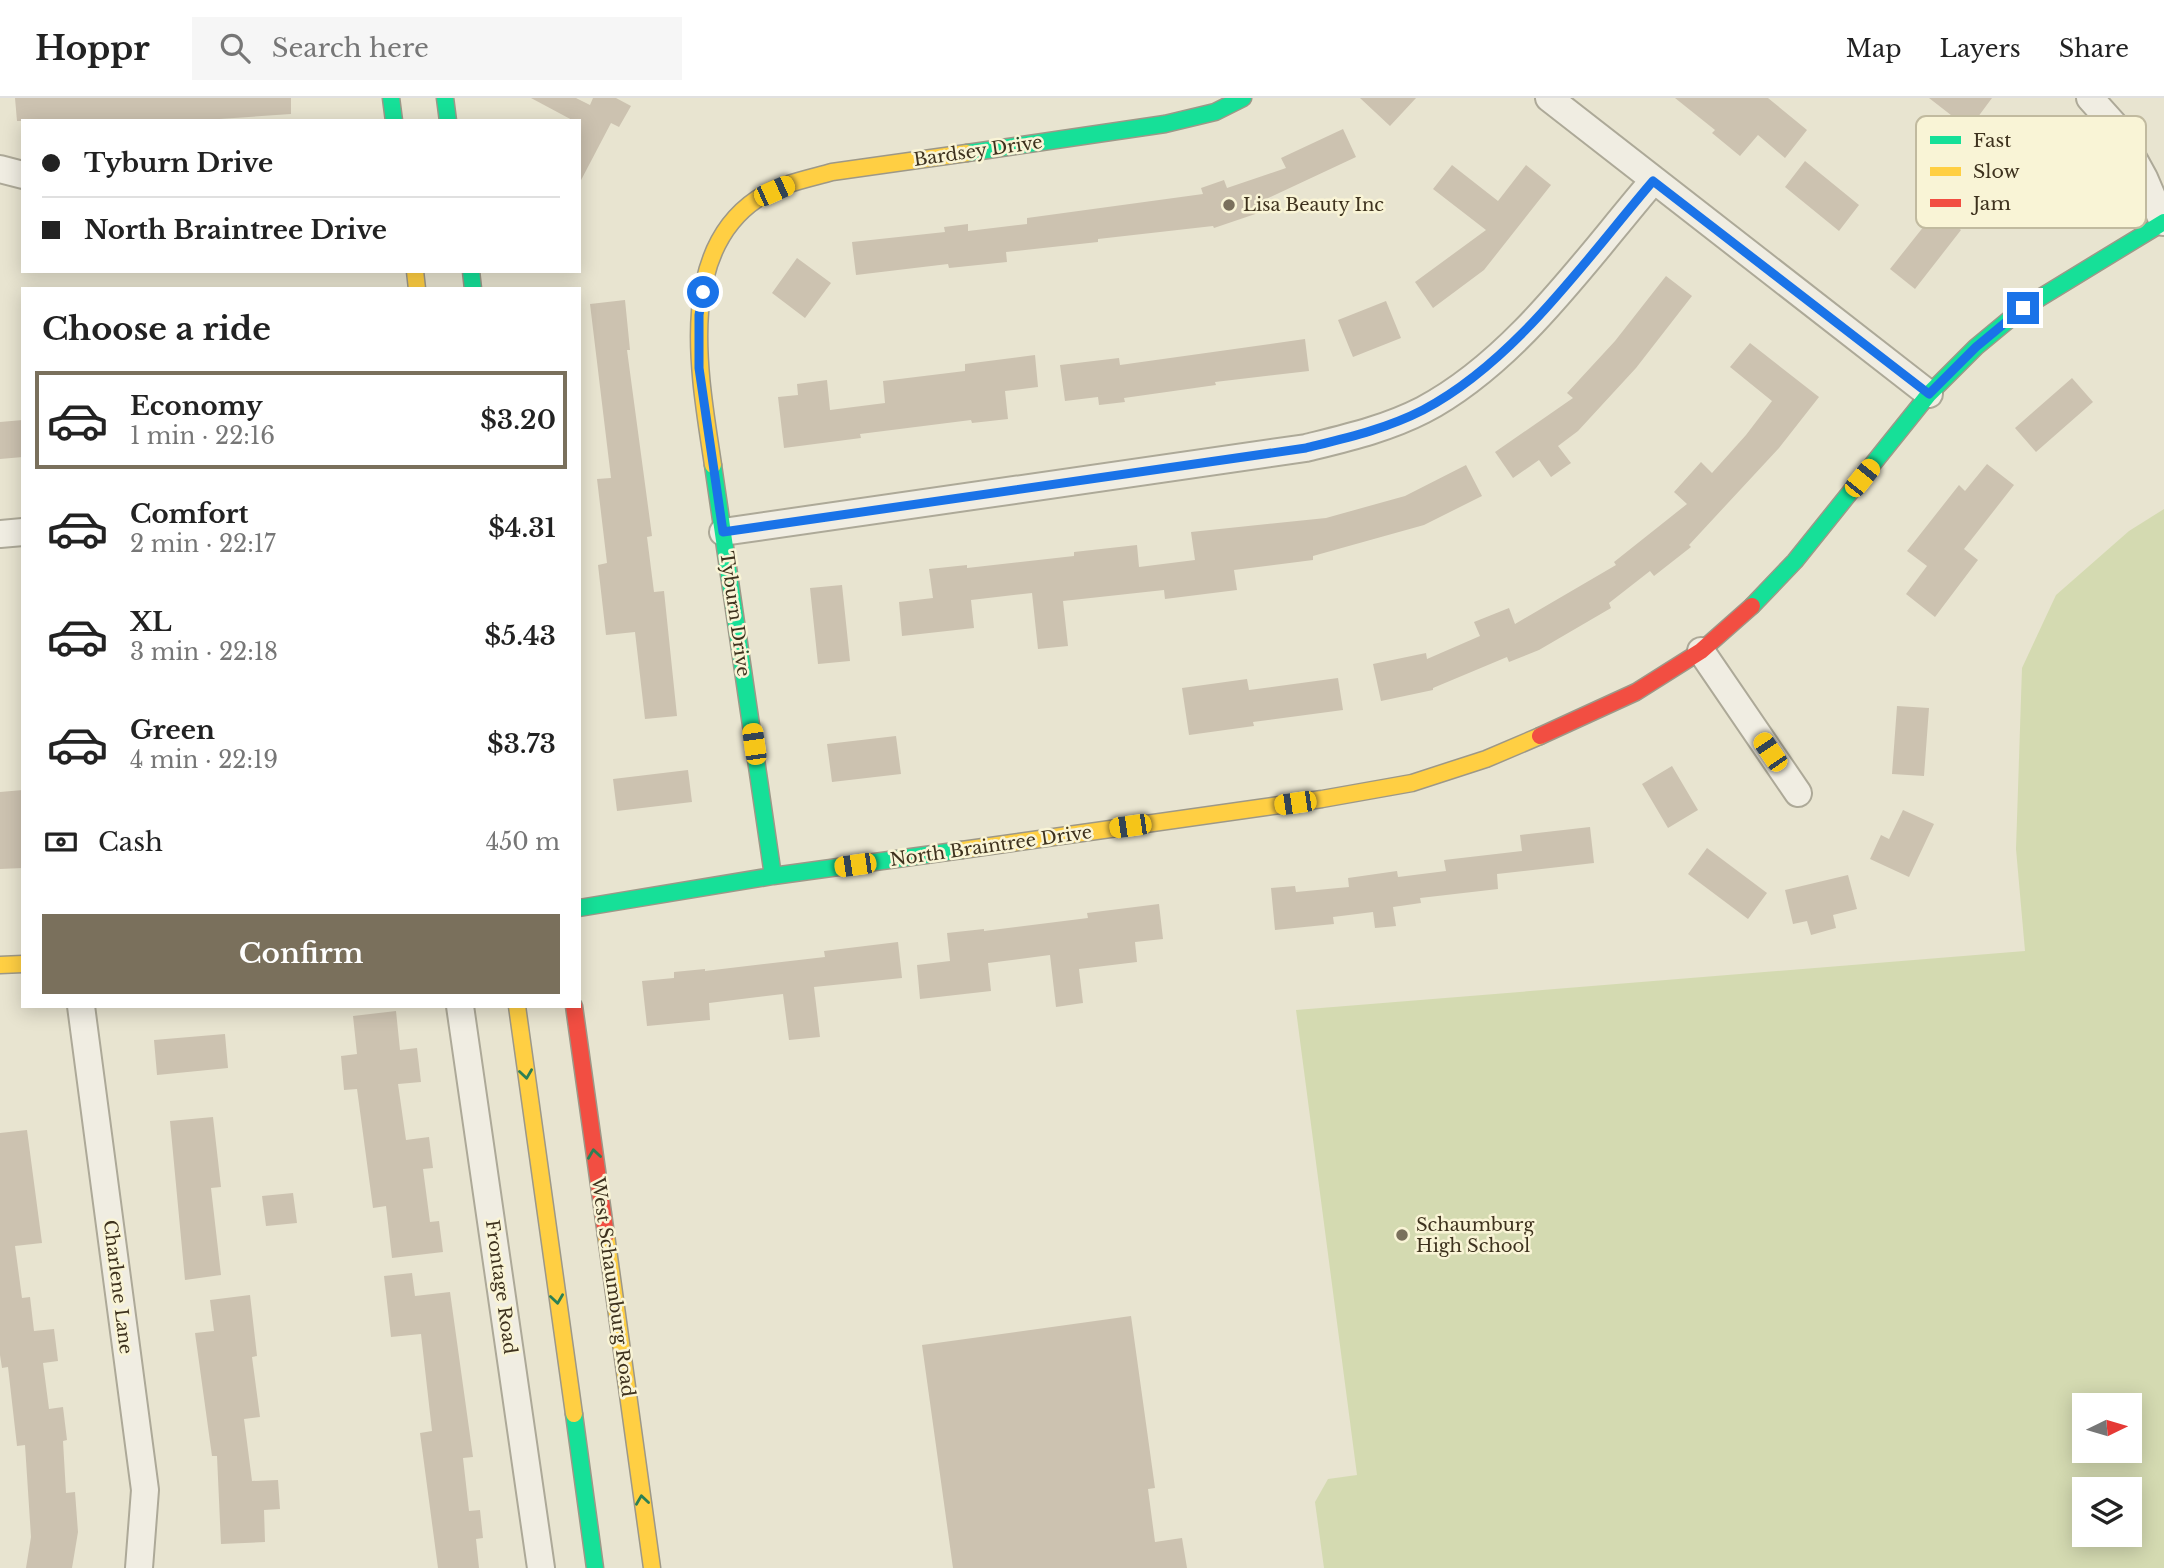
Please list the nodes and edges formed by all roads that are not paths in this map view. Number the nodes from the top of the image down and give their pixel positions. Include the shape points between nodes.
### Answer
1 (391, 98) edge
2 (445, 98) edge
3 (1243, 98) edge
4 (1549, 98) edge
5 (2090, 98) edge
6 (2106, 116) edge
7 (394, 119) edge
8 (448, 119) edge
9 (0, 169) edge
10 (21, 174) edge
11 (1653, 181) junction
12 (2146, 182) edge
13 (2164, 222) edge
14 (724, 230) joint
15 (1929, 394) junction
16 (21, 532) edge
17 (723, 532) junction
18 (0, 534) edge
19 (1701, 651) junction
20 (1798, 793) dead end
21 (773, 876) junction
22 (581, 908) edge
23 (21, 964) edge
24 (0, 965) edge
25 (81, 1008) edge
26 (460, 1008) edge
27 (517, 1008) edge
28 (573, 1008) edge
29 (139, 1568) edge
30 (541, 1568) edge
31 (595, 1568) edge
32 (652, 1568) edge

1 - 7 street
2 - 8 street
3 - 14 street, Bardsey Drive via 1215,112 1165,124 832,172 755,200
4 - 11 street
5 - 6 street
9 - 10 street
11 - 15 street
11 - 17 street via 1535,320 1478,375 1423,410 1372,432 1306,448
12 - 13 street
13 - 15 street, North Braintree Drive via 2023,308
14 - 17 street, Tyburn Drive via 708,270 699,315 699,368
15 - 19 street, North Braintree Drive via 1795,561
16 - 18 street
17 - 21 street, Tyburn Drive
19 - 20 street
19 - 21 street, North Braintree Drive via 1636,692 1567,725 1486,759 1412,782 1322,799
21 - 22 street, North Braintree Drive
23 - 24 street
25 - 29 street, Charlene Lane via 145,1490
26 - 30 street, Frontage Road
27 -> 31 street
32 -> 28 street, West Schaumburg Road

